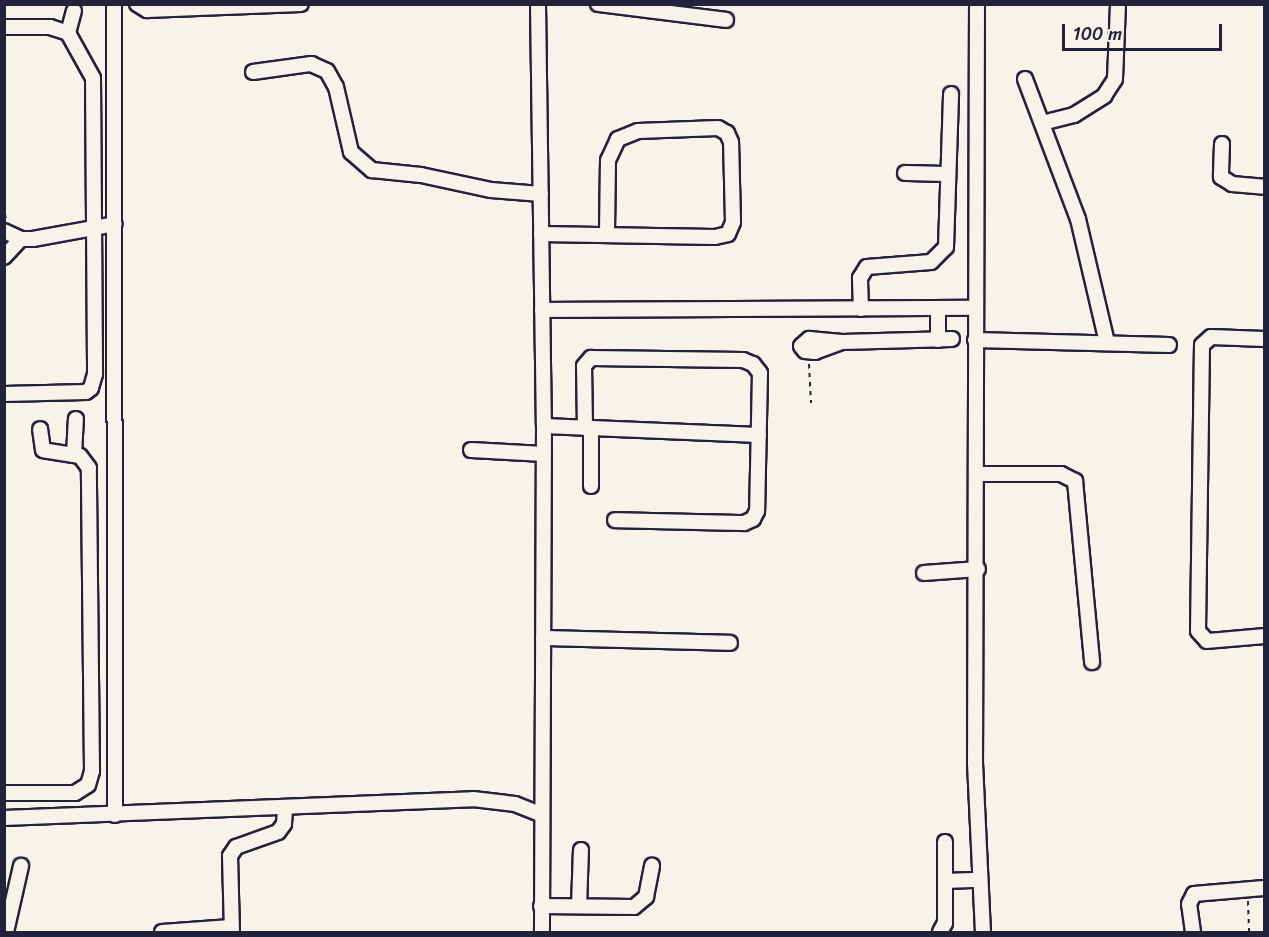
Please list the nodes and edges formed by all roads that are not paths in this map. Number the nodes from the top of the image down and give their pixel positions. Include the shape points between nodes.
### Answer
1 (114, 4) edge
2 (137, 4) edge
3 (301, 4) edge
4 (538, 4) edge
5 (597, 4) edge
6 (977, 4) edge
7 (1119, 4) edge
8 (74, 11) dead end
9 (726, 20) dead end
10 (4, 27) edge
11 (68, 33) junction
12 (253, 72) dead end
13 (1025, 79) dead end
14 (951, 94) dead end
15 (1042, 123) junction
16 (1222, 144) dead end
17 (905, 173) dead end
18 (948, 174) junction
19 (1264, 187) edge
20 (541, 194) junction
21 (115, 224) junction
22 (94, 228) junction
23 (4, 231) edge
24 (541, 234) junction
25 (608, 235) junction
26 (21, 239) junction
27 (4, 257) edge
28 (938, 308) junction
29 (974, 308) junction
30 (861, 309) junction
31 (542, 310) junction
32 (952, 339) dead end
33 (1264, 339) edge
34 (938, 340) junction
35 (975, 340) junction
36 (1107, 343) junction
37 (1169, 345) dead end
38 (808, 352) road end
39 (4, 394) edge
40 (76, 419) dead end
41 (544, 426) junction
42 (588, 428) junction
43 (40, 429) dead end
44 (759, 435) junction
45 (471, 450) dead end
46 (544, 454) junction
47 (74, 455) junction
48 (977, 474) junction
49 (116, 475) junction
50 (89, 476) junction
51 (591, 486) dead end
52 (615, 520) dead end
53 (978, 569) junction
54 (924, 573) dead end
55 (1264, 636) edge
56 (543, 638) junction
57 (730, 643) dead end
58 (1092, 662) dead end
59 (4, 792) edge
60 (285, 808) junction
61 (540, 814) junction
62 (115, 815) junction
63 (4, 818) edge
64 (945, 842) dead end
65 (581, 850) dead end
66 (652, 866) dead end
67 (14, 875) edge
68 (979, 880) junction
69 (945, 881) junction
70 (1264, 888) edge
71 (541, 906) junction
72 (579, 906) junction
73 (6, 926) edge
74 (231, 930) edge
75 (162, 932) edge
76 (542, 933) edge
77 (940, 933) edge
78 (983, 933) edge
79 (1192, 933) edge

1 - 21 street
2 - 3 street via 147,10
4 - 20 street
5 - 9 street
6 - 29 street
7 - 15 street via 1115,79 1104,96 1074,115
8 - 11 street
10 - 11 street via 51,27
11 - 22 street via 94,84
12 - 20 street via 311,64 327,71 336,87 351,152 372,170 421,175 491,190
13 - 15 street
14 - 18 street
15 - 36 street via 1078,219
16 - 19 street via 1221,177 1232,184
17 - 18 street
18 - 30 street via 946,247 931,262 867,267 860,278
20 - 24 street
21 - 22 street
21 - 49 street
22 - 26 street
22 - 39 street via 92,388 78,393
23 - 26 street
24 - 25 street
24 - 31 street
25 - 25 street via 728,234 733,222 731,142 727,133 718,128 638,131 618,139 608,160
26 - 27 street
28 - 29 street
28 - 30 street
28 - 34 street
29 - 35 street
30 - 31 street
31 - 41 street
32 - 34 street
33 - 55 street via 1211,337 1202,345 1198,631 1206,641
34 - 38 street via 842,342 829,349
35 - 36 street
35 - 48 street
36 - 37 street
40 - 47 street
41 - 42 street
41 - 46 street
42 - 44 street
42 - 44 street via 584,366 591,358 743,360 760,373
42 - 51 street
43 - 47 street via 43,450
44 - 52 street via 757,511 749,522
45 - 46 street
46 - 56 street
47 - 50 street via 87,464
48 - 53 street
48 - 58 street via 1061,474 1075,481
49 - 50 street
49 - 62 street
50 - 59 street via 90,779 82,791 75,793
53 - 54 street
53 - 68 street via 975,763
56 - 57 street
56 - 61 street
60 - 61 street via 473,799 514,804
60 - 62 street
60 - 74 street via 284,824 278,832 236,847 230,856
61 - 71 street
62 - 63 street
64 - 69 street
65 - 72 street
66 - 72 street via 641,903 634,907
67 - 73 street
68 - 69 street
68 - 78 street
69 - 77 street via 945,923
70 - 79 street via 1191,896
71 - 72 street
71 - 76 street
74 - 75 street

